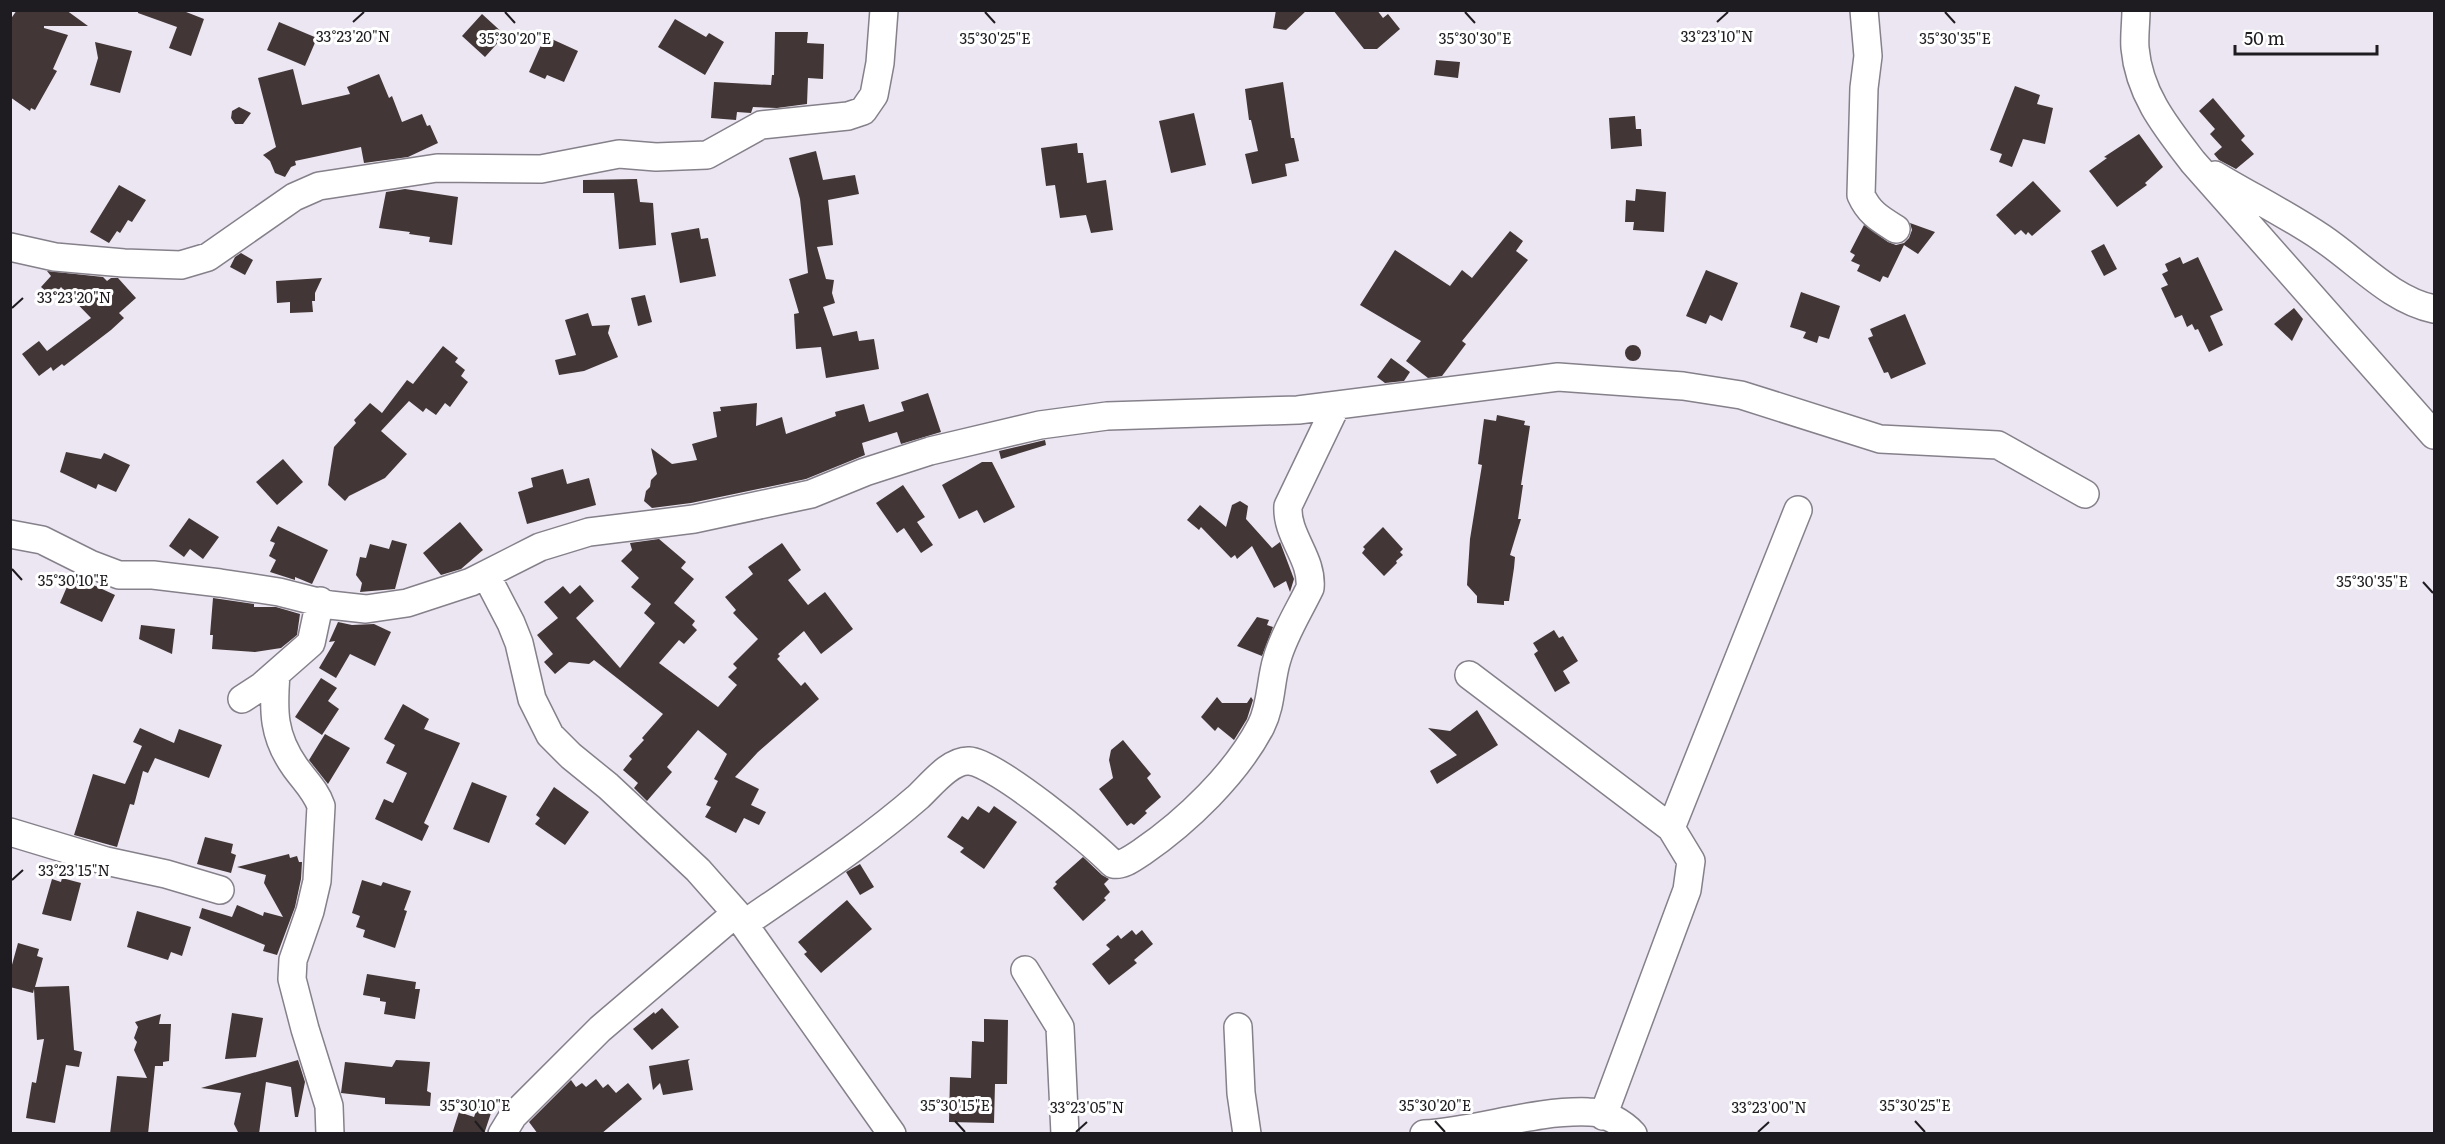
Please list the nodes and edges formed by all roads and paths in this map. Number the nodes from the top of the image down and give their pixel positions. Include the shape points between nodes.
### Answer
1 (884, 10) edge
2 (1864, 10) edge
3 (2136, 10) edge
4 (2193, 162) junction
5 (1896, 229) dead end
6 (10, 246) edge
7 (2434, 309) edge
8 (1336, 406) junction
9 (2434, 435) edge
10 (2085, 494) dead end
11 (1798, 510) dead end
12 (10, 534) edge
13 (486, 575) junction
14 (320, 601) junction
15 (276, 674) junction
16 (1469, 675) dead end
17 (242, 699) dead end
18 (1671, 828) junction
19 (10, 832) edge
20 (220, 890) dead end
21 (740, 919) junction
22 (1025, 970) dead end
23 (1238, 1028) dead end
24 (1603, 1116) junction
25 (1451, 1133) edge
26 (330, 1134) edge
27 (502, 1134) edge
28 (892, 1134) edge
29 (1065, 1134) edge
30 (1247, 1134) edge
31 (1424, 1134) edge
32 (1633, 1134) edge

1 - 6 street via 874,95 863,111 761,125 707,155 619,154 541,169 437,168 320,186 294,197 208,257 181,265 55,257
2 - 5 street via 1868,56 1861,195 1866,208
3 - 4 street via 2135,47 2141,79 2159,119
4 - 7 street via 2322,238 2415,305
4 - 9 street
8 - 10 street via 1558,377 1683,386 1741,395 1880,439 1998,445
8 - 13 street via 1107,416 1040,425 930,451 800,496 694,519 589,532 540,547
8 - 21 street via 1288,506 1287,519 1308,565 1310,588 1276,660 1268,712 1240,758 1172,830 1133,858 1113,864 1086,838 1010,782 990,768 966,760 947,770 872,834
11 - 18 street
12 - 14 street via 42,540 119,575 220,583
13 - 14 street via 386,607 366,609
13 - 21 street via 519,643 532,699 550,735 698,870
14 - 15 street via 311,643
15 - 17 street
15 - 26 street via 275,727 321,806 317,881 293,960 292,979 329,1106
16 - 18 street
18 - 24 street via 1691,861 1687,890
19 - 20 street
21 - 27 street via 600,1029 513,1116
21 - 28 street
22 - 29 street via 1060,1027
23 - 30 street
24 - 25 street via 1591,1111 1540,1115
24 - 32 street via 1624,1124
25 - 31 street

